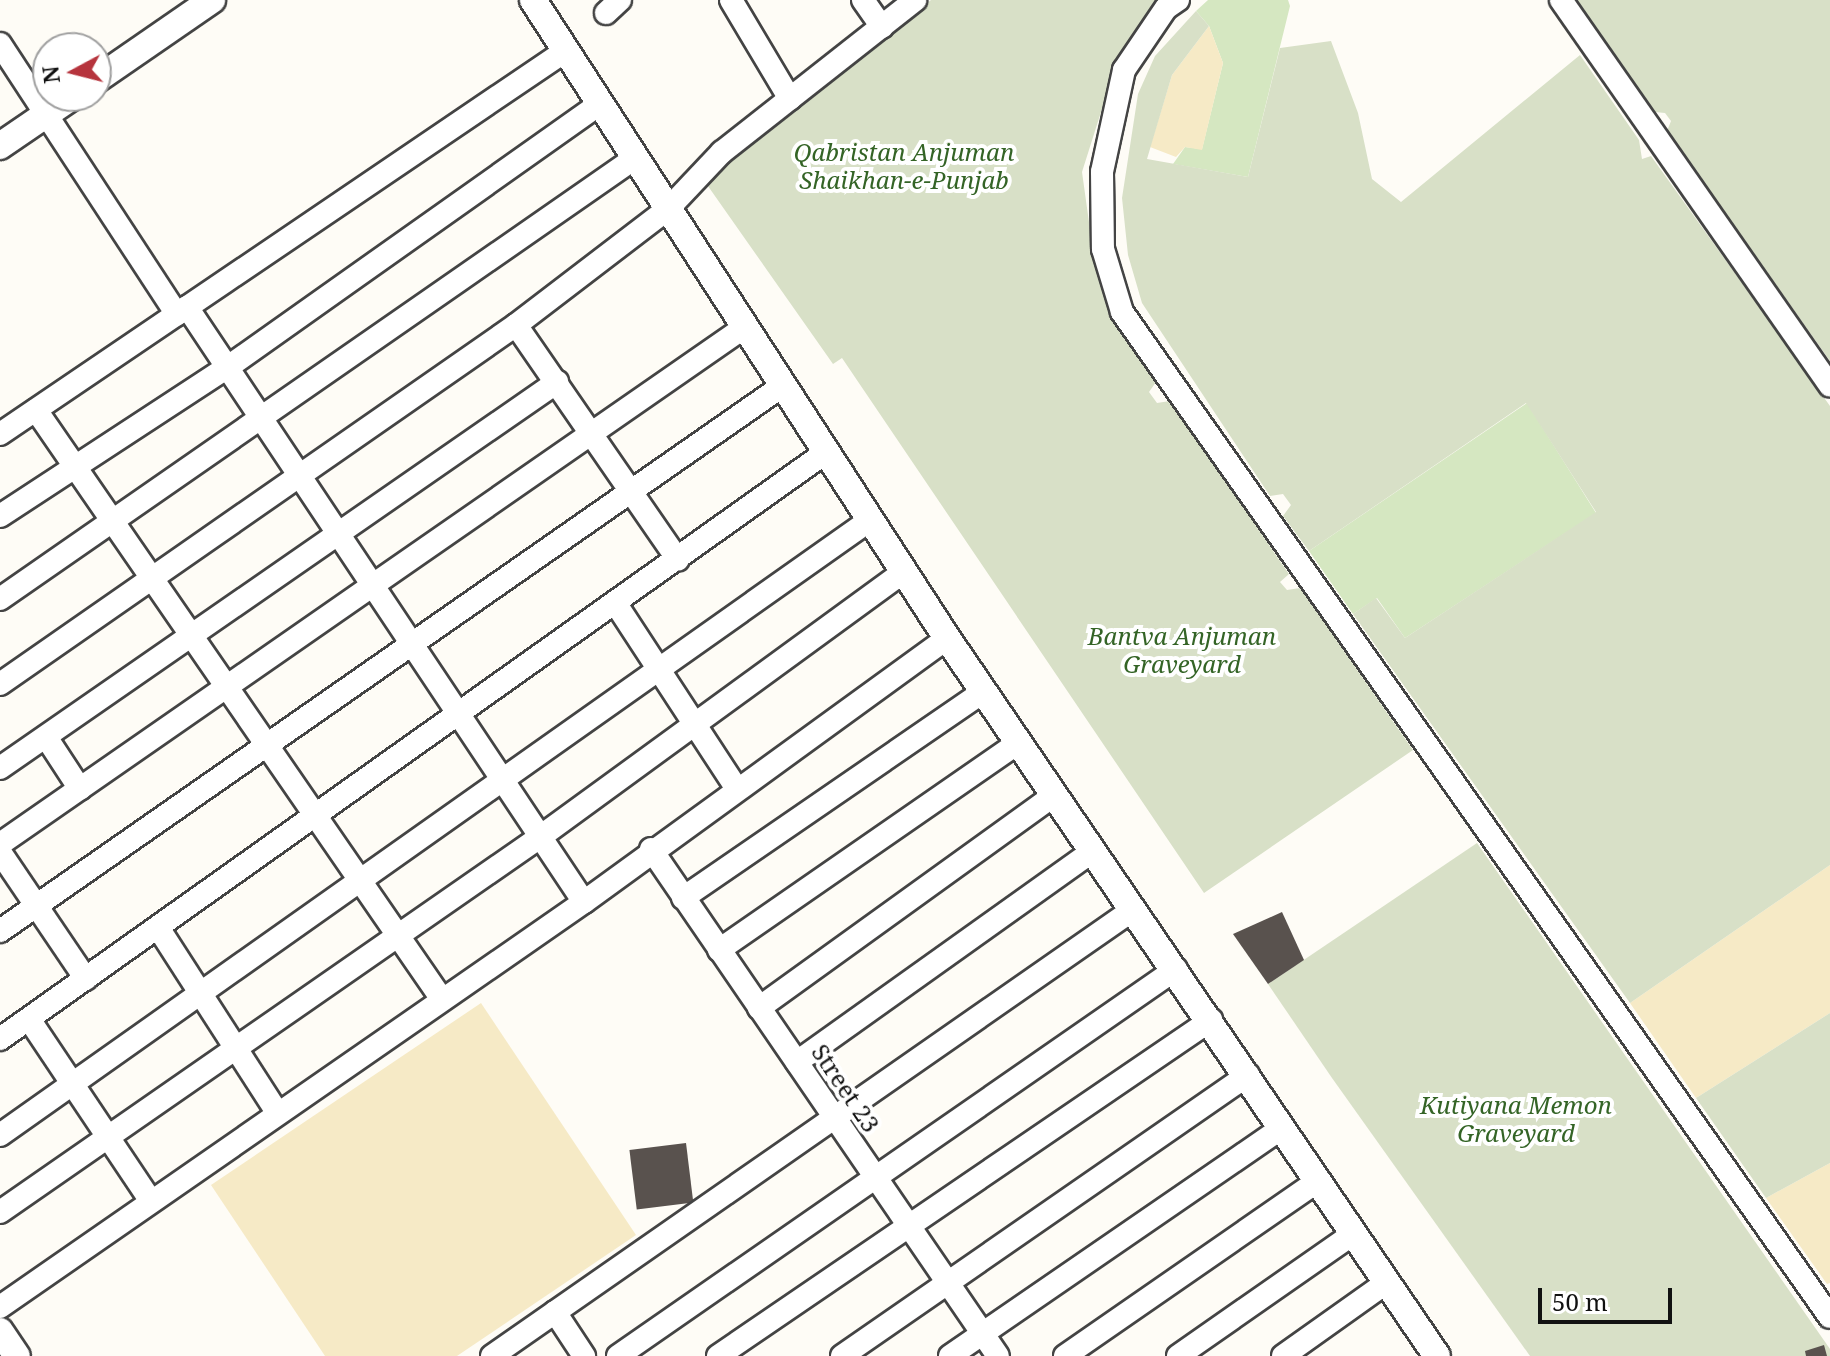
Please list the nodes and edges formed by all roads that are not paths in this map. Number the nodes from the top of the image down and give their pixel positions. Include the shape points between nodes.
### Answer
1 (212, 0) edge
2 (533, 0) edge
3 (731, 0) edge
4 (863, 0) edge
5 (915, 0) edge
6 (1178, 0) edge
7 (1561, 0) edge
8 (882, 27) junction
9 (0, 44) edge
10 (565, 51) junction
11 (112, 69) edge
12 (790, 99) junction
13 (600, 104) junction
14 (50, 112) edge
15 (46, 115) junction
16 (0, 146) edge
17 (635, 158) junction
18 (669, 208) junction
19 (182, 311) junction
20 (516, 325) junction
21 (746, 326) junction
22 (228, 367) junction
23 (557, 382) junction
24 (1830, 385) edge
25 (782, 386) junction
26 (36, 410) junction
27 (262, 419) junction
28 (592, 433) junction
29 (0, 434) edge
30 (825, 453) junction
31 (75, 465) junction
32 (298, 472) junction
33 (630, 491) junction
34 (0, 516) edge
35 (870, 520) junction
36 (115, 521) junction
37 (337, 532) junction
38 (678, 560) junction
39 (904, 572) junction
40 (152, 577) junction
41 (372, 585) junction
42 (0, 599) edge
43 (616, 604) junction
44 (191, 635) junction
45 (947, 638) junction
46 (412, 644) junction
47 (660, 671) junction
48 (0, 684) edge
49 (226, 686) junction
50 (983, 692) junction
51 (460, 716) junction
52 (695, 725) junction
53 (46, 737) junction
54 (1018, 743) junction
55 (267, 746) junction
56 (0, 768) edge
57 (503, 781) junction
58 (80, 789) junction
59 (737, 789) junction
60 (1054, 795) junction
61 (317, 819) junction
62 (540, 837) junction
63 (0, 844) edge
64 (651, 849) junction
65 (1093, 851) junction
66 (0, 852) edge
67 (361, 882) junction
68 (683, 898) junction
69 (584, 902) junction
70 (36, 905) junction
71 (1134, 909) junction
72 (159, 929) junction
73 (0, 931) edge
74 (398, 934) junction
75 (719, 950) junction
76 (1176, 969) junction
77 (86, 979) junction
78 (202, 993) junction
79 (441, 998) junction
80 (759, 1008) junction
81 (29, 1019) junction
82 (1211, 1020) junction
83 (0, 1039) edge
84 (237, 1046) junction
85 (797, 1062) junction
86 (1248, 1075) junction
87 (73, 1084) junction
88 (277, 1112) junction
89 (834, 1117) junction
90 (1283, 1127) junction
91 (0, 1135) edge
92 (108, 1136) junction
93 (876, 1177) junction
94 (1319, 1180) junction
95 (151, 1201) junction
96 (0, 1212) edge
97 (909, 1225) junction
98 (1354, 1233) junction
99 (1387, 1282) junction
100 (948, 1283) junction
101 (0, 1307) edge
102 (555, 1312) junction
103 (1830, 1317) edge
104 (0, 1331) edge
105 (983, 1333) junction
106 (17, 1356) edge
107 (492, 1356) edge
108 (584, 1356) edge
109 (618, 1356) edge
110 (718, 1356) edge
111 (842, 1356) edge
112 (950, 1356) edge
113 (998, 1356) edge
114 (1065, 1356) edge
115 (1178, 1356) edge
116 (1283, 1356) edge
117 (1437, 1356) edge

1 - 11 street
2 - 10 street
3 - 12 street
4 - 8 street
5 - 8 street
6 - 103 street via 1166,8 1124,70 1102,172 1103,249 1122,312
7 - 24 street
8 - 12 street
9 - 15 street
10 - 13 street
10 - 19 street
12 - 18 street via 722,152
13 - 17 street
13 - 22 street
14 - 15 street
15 - 16 street
15 - 19 street
17 - 18 street
17 - 27 street
18 - 20 street
18 - 21 street
19 - 22 street
19 - 26 street
20 - 23 street
20 - 32 street
21 - 25 street
21 - 28 street
22 - 27 street
22 - 31 street
23 - 28 street
23 - 37 street
25 - 30 street
25 - 33 street
26 - 29 street
26 - 31 street
27 - 32 street
27 - 36 street
28 - 33 street
28 - 41 street
30 - 35 street
30 - 38 street
31 - 34 street
31 - 36 street
32 - 37 street
32 - 40 street
33 - 38 street
33 - 46 street
35 - 39 street
35 - 47 street
36 - 40 street
36 - 42 street
37 - 41 street
37 - 44 street
38 - 43 street
39 - 45 street
39 - 52 street
40 - 44 street
40 - 48 street
41 - 46 street
41 - 49 street
43 - 47 street
43 - 51 street
44 - 49 street
44 - 53 street
45 - 50 street
45 - 59 street
46 - 51 street
46 - 55 street
47 - 52 street
47 - 57 street
49 - 55 street
49 - 58 street
50 - 54 street
50 - 68 street
51 - 57 street
51 - 61 street
52 - 59 street
52 - 62 street
53 - 56 street
53 - 58 street
54 - 60 street
54 - 75 street
55 - 61 street
55 - 70 street
57 - 62 street
57 - 67 street
58 - 63 street
59 - 64 street
60 - 65 street
60 - 80 street
61 - 67 street
61 - 72 street
62 - 69 street
62 - 74 street
64 - 68 street, Street 23
64 - 69 street
65 - 71 street
65 - 85 street
66 - 70 street
67 - 74 street
67 - 78 street
68 - 75 street, Street 23
69 - 79 street
70 - 73 street
70 - 77 street
71 - 76 street
71 - 89 street
72 - 77 street
72 - 78 street
74 - 79 street
74 - 84 street
75 - 80 street, Street 23
76 - 82 street
76 - 93 street
77 - 81 street
78 - 84 street
78 - 87 street
79 - 88 street
80 - 85 street, Street 23
81 - 83 street
81 - 87 street
82 - 86 street
82 - 97 street
84 - 88 street
84 - 92 street
85 - 89 street, Street 23
86 - 90 street
86 - 100 street
87 - 91 street
87 - 92 street
88 - 95 street
89 - 93 street, Street 23
89 - 102 street
90 - 94 street
90 - 105 street
92 - 95 street
92 - 96 street
93 - 97 street, Street 23
93 - 109 street
94 - 98 street
94 - 114 street
95 - 101 street
97 - 100 street, Street 23
97 - 110 street
98 - 99 street
98 - 115 street
99 - 116 street
99 - 117 street
100 - 105 street, Street 23
100 - 111 street
102 - 107 street
102 - 108 street
104 - 106 street
105 - 112 street
105 - 113 street, Street 23

